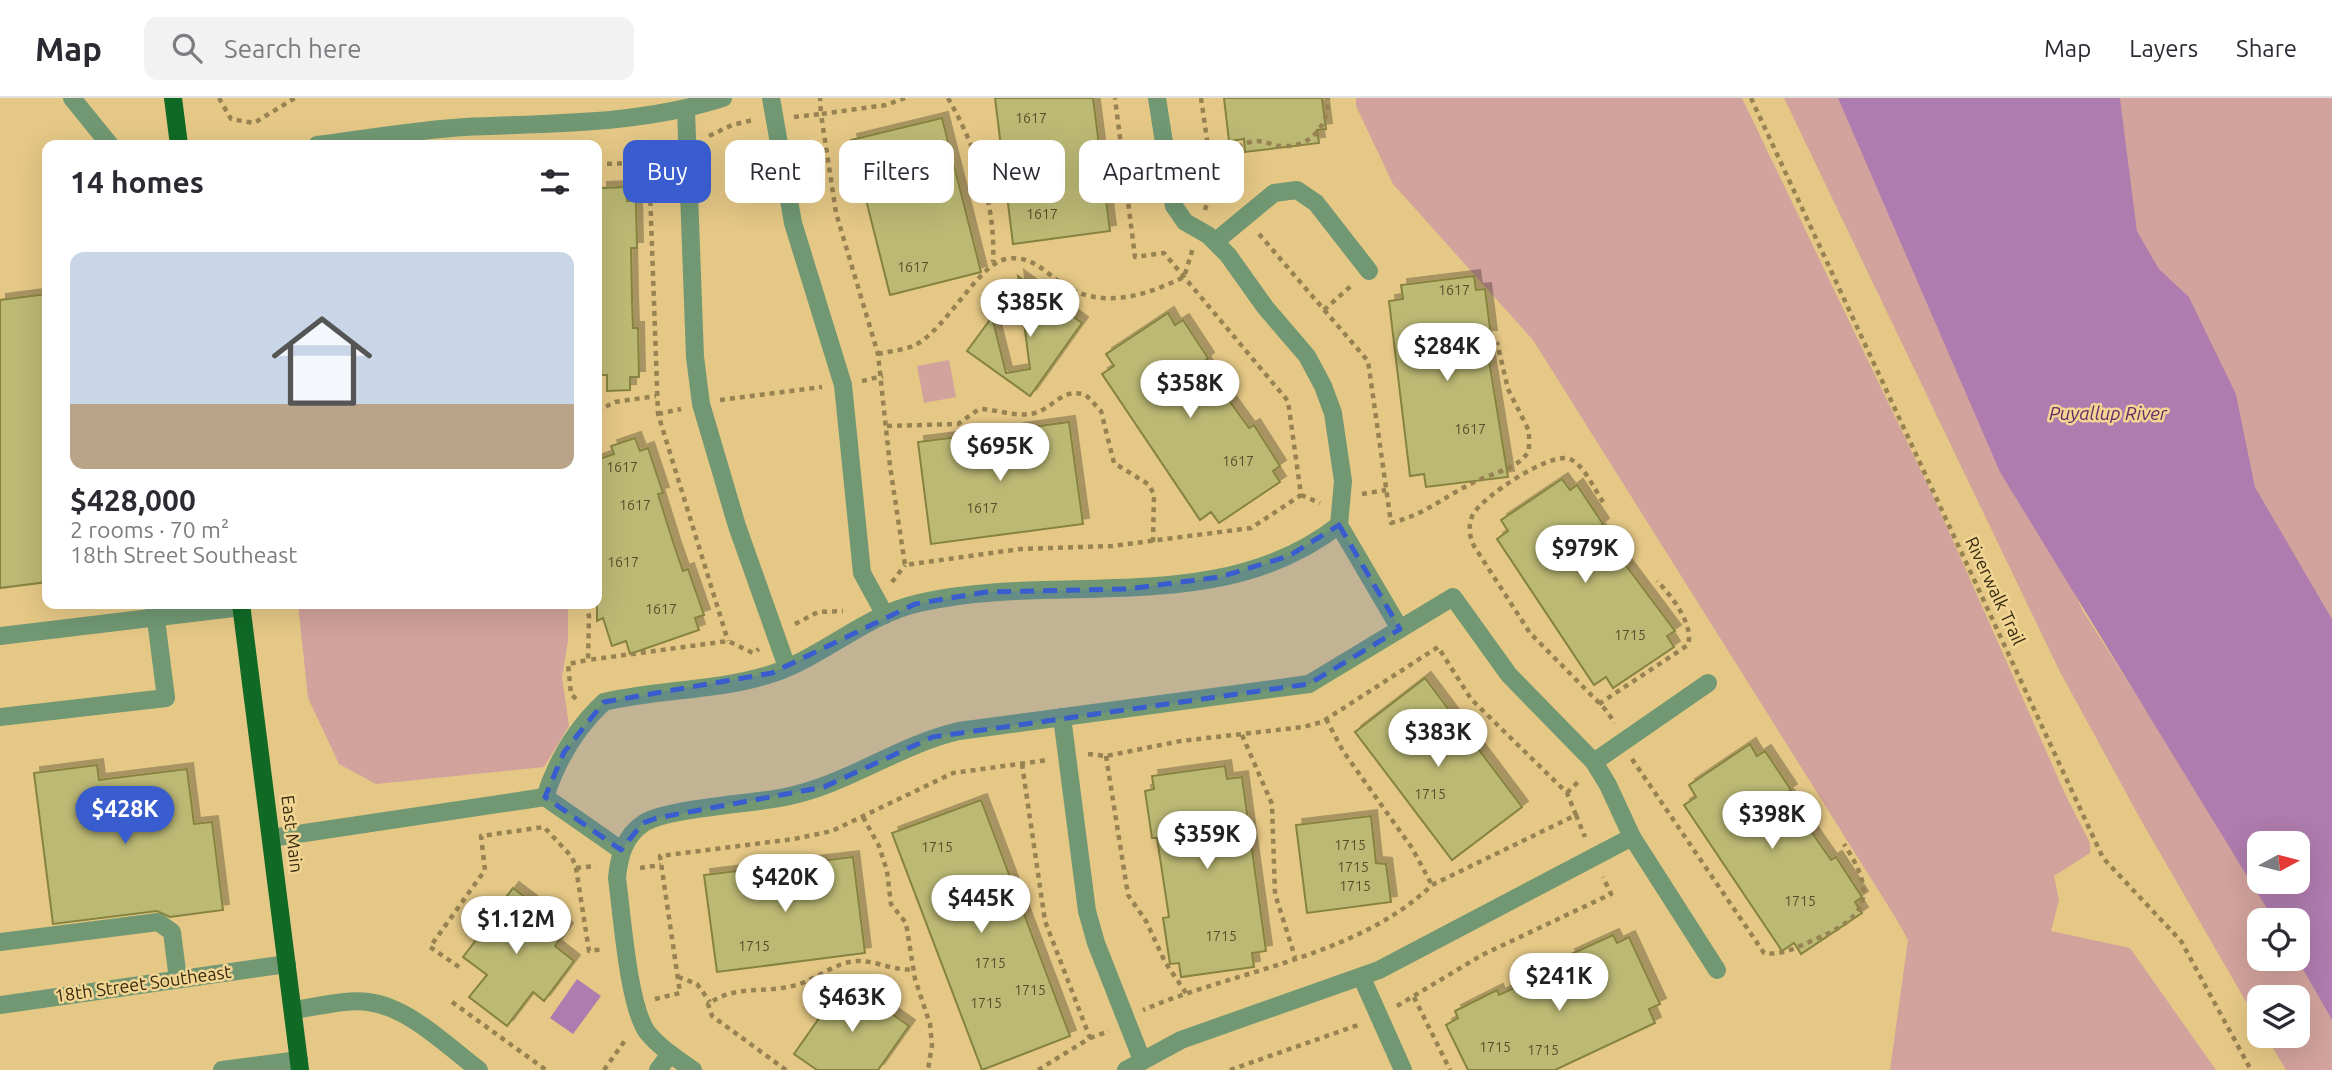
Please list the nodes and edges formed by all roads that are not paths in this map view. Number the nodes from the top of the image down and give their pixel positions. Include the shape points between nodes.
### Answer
1 (72, 98) edge
2 (173, 98) edge
3 (723, 98) edge
4 (771, 98) edge
5 (1157, 98) edge
6 (686, 110) junction
7 (106, 140) edge
8 (178, 140) edge
9 (360, 140) edge
10 (1216, 241) junction
11 (1369, 271) dead end
12 (1339, 525) junction
13 (184, 609) edge
14 (242, 609) edge
15 (155, 611) edge
16 (885, 615) junction
17 (1400, 629) junction
18 (0, 636) edge
19 (787, 667) junction
20 (1708, 683) dead end
21 (1062, 717) junction
22 (0, 718) edge
23 (1594, 762) junction
24 (545, 797) junction
25 (1632, 837) junction
26 (271, 838) junction
27 (621, 850) junction
28 (0, 942) edge
29 (287, 964) junction
30 (1717, 970) dead end
31 (1362, 978) junction
32 (178, 979) junction
33 (0, 1005) edge
34 (293, 1010) junction
35 (670, 1054) junction
36 (1142, 1060) junction
37 (300, 1065) edge
38 (222, 1070) edge
39 (479, 1070) edge
40 (658, 1070) edge
41 (693, 1070) edge
42 (1126, 1070) edge
43 (1403, 1070) edge

1 - 7 street
2 - 8 main road
3 - 6 street
4 - 16 street via 793,223 843,385 862,573
5 - 10 street via 1174,206 1185,222
6 - 9 street via 623,120 464,128
6 - 19 street via 695,357 701,404 737,526
10 - 11 street via 1274,193 1288,189 1304,192
10 - 12 street via 1307,356 1323,386 1333,413 1343,481
12 - 16 street via 1289,556 1247,572 1128,589 986,592 915,604
12 - 17 street
13 - 15 street
14 - 26 main road, East Main
15 - 18 street
15 - 22 street via 166,698
16 - 19 street
17 - 21 street via 1308,684
17 - 23 street via 1453,597 1509,675
19 - 24 street via 753,678 604,702 554,770
20 - 23 street
21 - 27 street via 933,737 824,788 657,818 643,823
21 - 36 street via 1087,911
23 - 25 street
24 - 26 street
24 - 27 street
25 - 30 street
25 - 31 street
26 - 29 main road, East Main
27 - 35 street via 617,878 640,1018
28 - 32 street via 158,922 172,932
29 - 32 street, 18th Street Southeast
29 - 34 main road, East Main
31 - 36 street via 1181,1040
31 - 43 street
32 - 33 street, 18th Street Southeast
34 - 37 main road, East Main
34 - 39 street via 358,1002 382,1005
35 - 40 street
35 - 41 street
36 - 42 street
37 - 38 street

